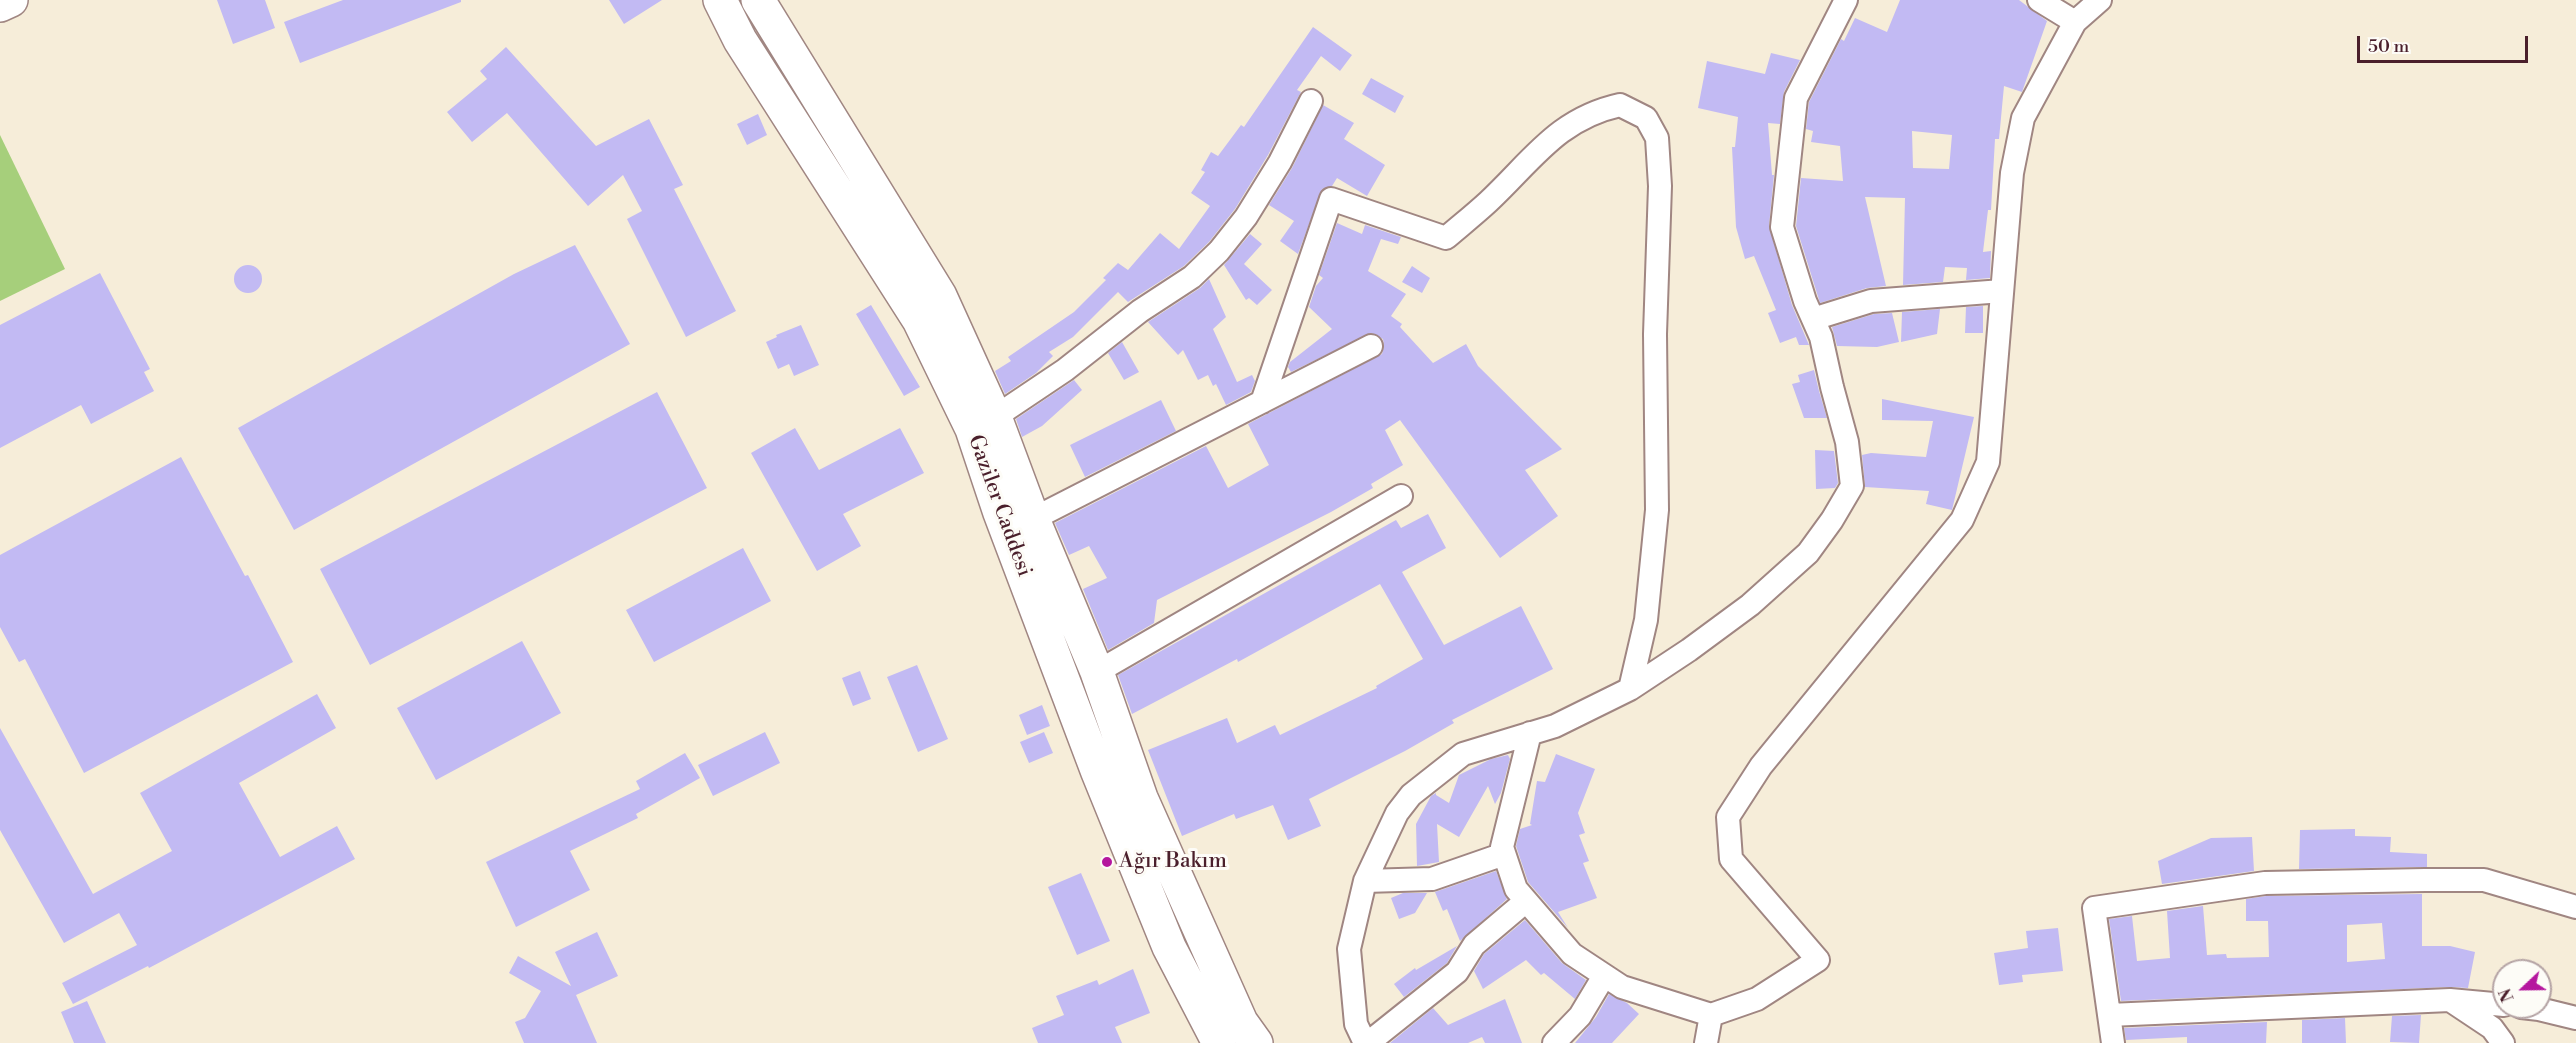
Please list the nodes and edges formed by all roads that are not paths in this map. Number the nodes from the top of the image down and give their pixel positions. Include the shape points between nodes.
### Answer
1 (11, 0) edge
2 (720, 0) edge
3 (758, 0) edge
4 (1846, 0) edge
5 (2039, 0) edge
6 (2100, 0) edge
7 (0, 4) edge
8 (2075, 22) junction
9 (1311, 101) dead end
10 (2002, 291) junction
11 (1813, 319) junction
12 (1371, 346) dead end
13 (1262, 402) junction
14 (995, 417) junction
15 (1401, 496) dead end
16 (1033, 519) junction
17 (1097, 672) junction
18 (1630, 689) junction
19 (1530, 733) junction
20 (1504, 854) junction
21 (1365, 881) junction
22 (1526, 902) junction
23 (2576, 907) edge
24 (1604, 976) junction
25 (2450, 1000) junction
26 (2576, 1003) edge
27 (2492, 1004) edge
28 (2552, 1006) edge
29 (2552, 1013) edge
30 (1711, 1014) junction
31 (2109, 1015) junction
32 (2576, 1018) edge
33 (1219, 1043) edge
34 (1256, 1043) edge
35 (1366, 1043) edge
36 (1554, 1043) edge
37 (1706, 1043) edge
38 (2113, 1043) edge
39 (2503, 1043) edge

1 - 7 main road
2 - 33 main road, Gaziler Caddesi via 740,40 919,320 972,429 1096,770 1169,947
3 - 14 main road, Gaziler Caddesi via 940,296
4 - 11 street via 1796,98 1785,184 1782,227
5 - 8 street
6 - 8 street
8 - 10 street via 2024,118 2012,173
9 - 14 street via 1280,162 1246,216 1192,278 1140,311 1065,370
10 - 11 street via 1871,301
10 - 30 street via 1988,462 1962,520 1761,766 1728,817 1731,858 1818,960 1757,999
11 - 18 street via 1847,442 1852,486 1808,553 1750,605
12 - 13 street
13 - 16 street
13 - 18 street via 1331,199 1446,238 1560,132 1598,110 1620,105 1646,118 1657,138 1660,186 1655,334 1658,510 1646,620
14 - 16 main road, Gaziler Caddesi
15 - 17 street
16 - 17 main road, Gaziler Caddesi
17 - 34 main road, Gaziler Caddesi via 1141,798 1241,1022
18 - 19 street via 1555,726
19 - 20 street via 1502,847
19 - 21 street via 1463,754 1411,795 1397,813
20 - 21 street via 1432,879
20 - 22 street via 1516,888
21 - 35 street via 1348,949 1356,1024
22 - 24 street via 1572,954
22 - 35 street via 1474,945 1457,972
23 - 31 street via 2484,880 2425,880 2265,883 2094,908
24 - 30 street via 1622,987
24 - 36 street via 1580,1016
25 - 27 street
25 - 31 street
25 - 39 street via 2492,1028
26 - 28 street
29 - 32 street
30 - 37 street
31 - 38 street

